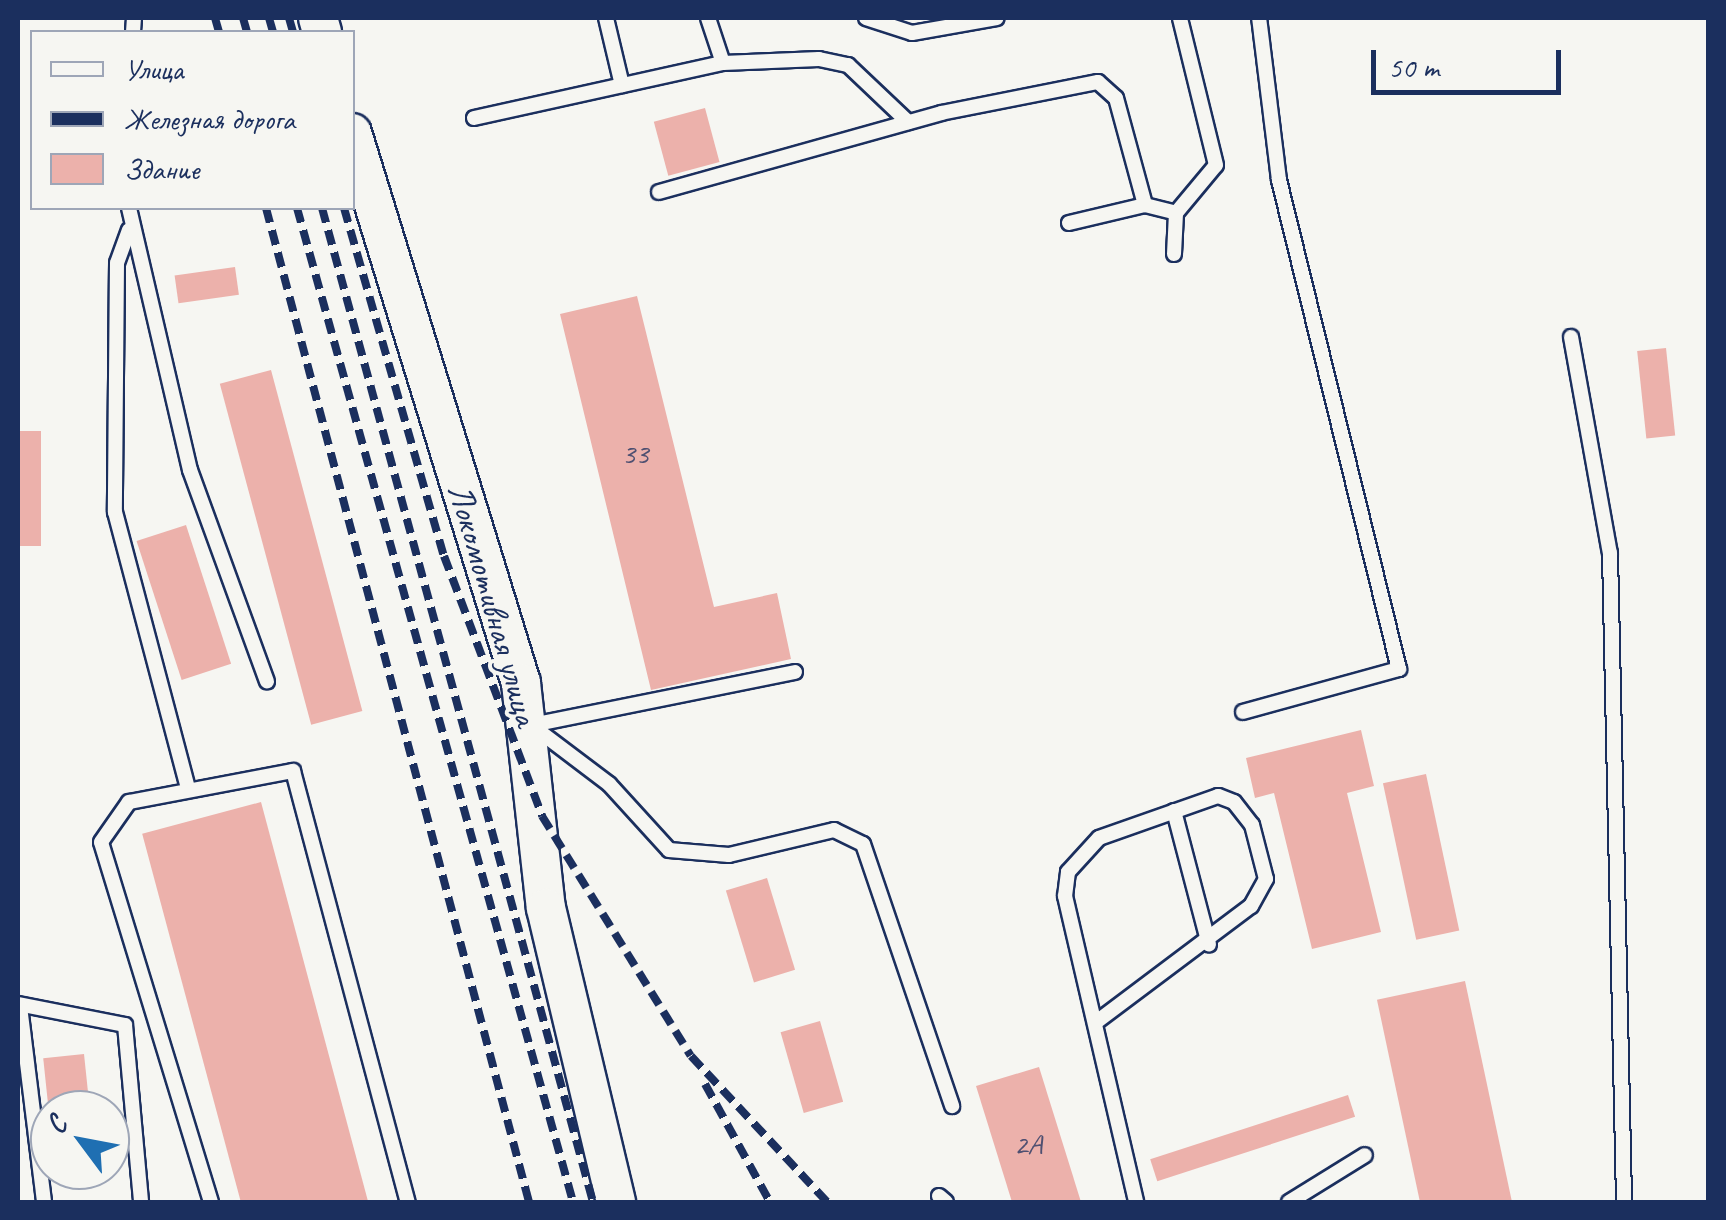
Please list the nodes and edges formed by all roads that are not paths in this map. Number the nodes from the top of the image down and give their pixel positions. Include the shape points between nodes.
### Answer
1 (606, 18) edge
2 (708, 18) edge
3 (866, 18) edge
4 (997, 18) edge
5 (1180, 18) edge
6 (1259, 18) edge
7 (722, 62) junction
8 (622, 85) junction
9 (474, 118) dead end
10 (908, 122) junction
11 (355, 143) edge
12 (659, 192) dead end
13 (1146, 205) junction
14 (130, 210) edge
15 (1176, 213) junction
16 (1069, 223) dead end
17 (129, 230) junction
18 (1174, 254) dead end
19 (1570, 337) dead end
20 (795, 672) dead end
21 (268, 682) dead end
22 (1243, 712) dead end
23 (531, 726) junction
24 (188, 788) junction
25 (1174, 811) junction
26 (1209, 944) junction
27 (19, 1005) edge
28 (1095, 1023) junction
29 (952, 1106) dead end
30 (1365, 1155) dead end
31 (44, 1202) edge
32 (141, 1202) edge
33 (210, 1202) edge
34 (408, 1202) edge
35 (616, 1202) edge
36 (1136, 1202) edge
37 (1289, 1202) edge
38 (1624, 1202) edge

1 - 8 lane
2 - 7 lane
3 - 4 lane via 912,33
5 - 15 lane via 1216,165
6 - 22 lane via 1279,180 1398,669
7 - 8 lane
7 - 10 lane via 848,65
8 - 9 lane
10 - 12 lane
10 - 13 lane via 1098,82 1116,98
11 - 23 street, Локомотивная улица
13 - 15 lane
13 - 16 lane
14 - 17 lane
15 - 18 lane
17 - 21 lane via 190,470
17 - 24 lane via 117,263 115,512
19 - 38 lane via 1610,553
20 - 23 lane
23 - 29 lane via 609,784 669,850 729,855 834,830 863,844
23 - 35 street, Локомотивная улица via 546,908
24 - 33 lane via 129,802 101,842
24 - 34 lane via 293,771
25 - 26 lane
25 - 26 lane via 1218,796 1234,802 1266,879
25 - 28 lane via 1099,838 1068,872 1065,896
26 - 28 lane
27 - 31 lane
27 - 32 lane via 125,1025
28 - 36 lane
30 - 37 lane

